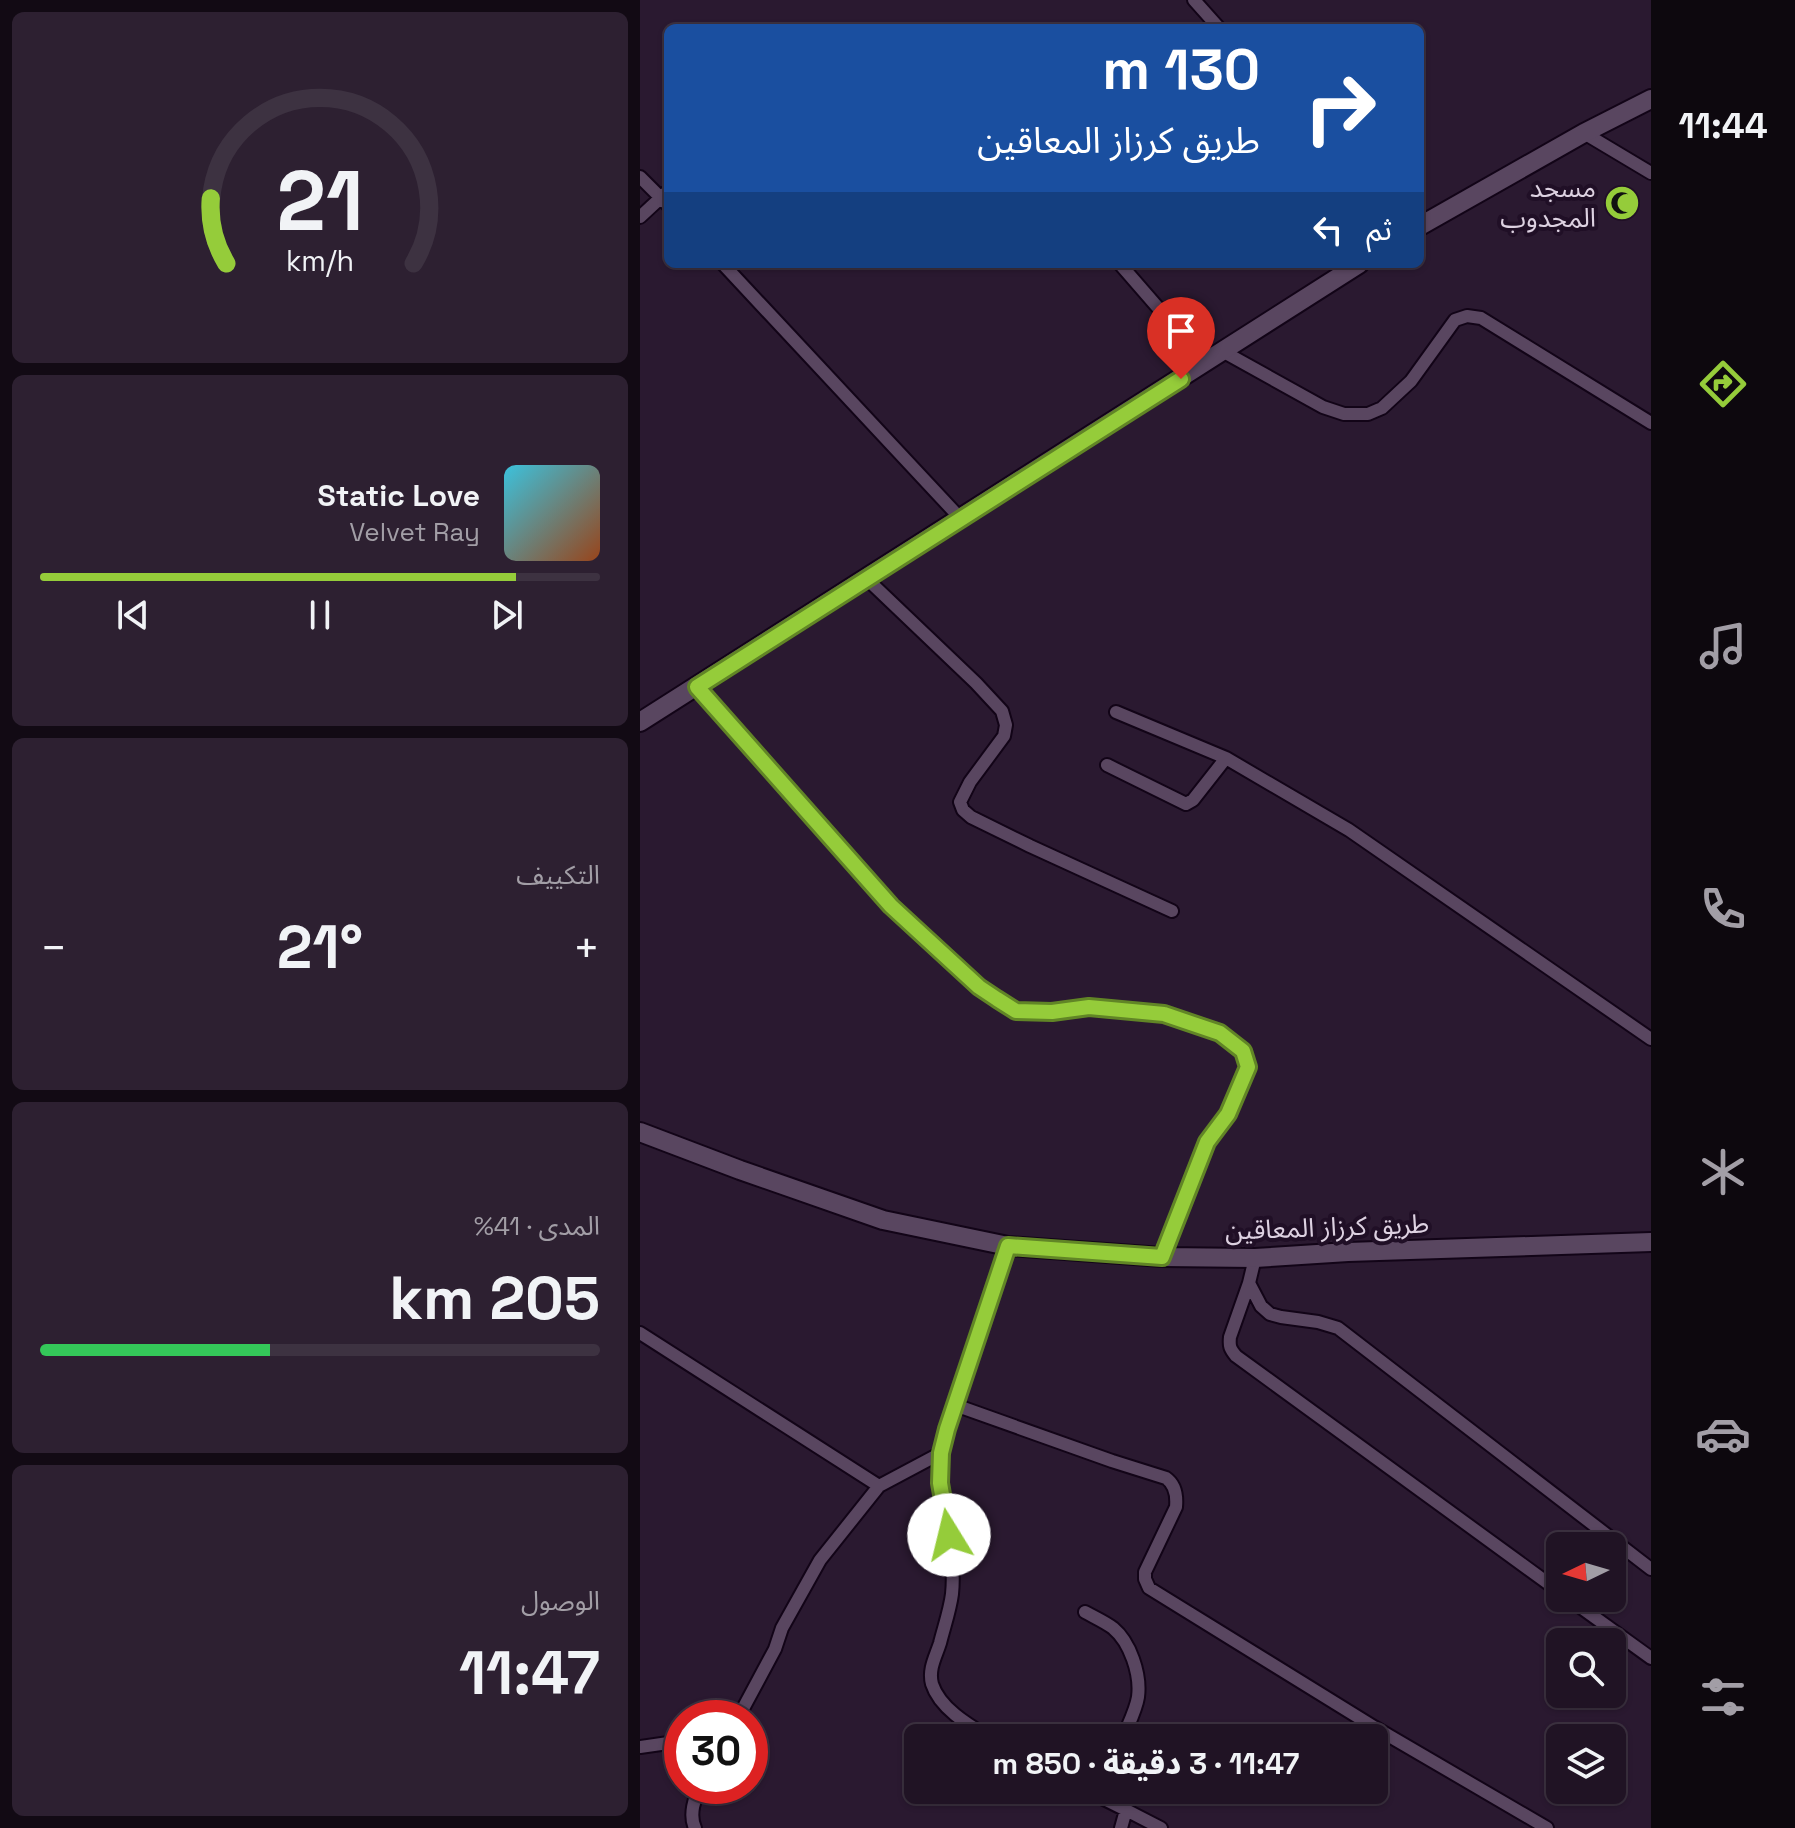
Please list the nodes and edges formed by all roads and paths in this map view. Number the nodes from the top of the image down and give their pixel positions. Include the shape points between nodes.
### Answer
1 (1194, 0) edge
2 (1215, 24) edge
3 (1651, 99) edge
4 (1584, 133) junction
5 (1651, 173) edge
6 (640, 177) edge
7 (664, 196) edge
8 (664, 199) edge
9 (640, 217) edge
10 (1424, 224) edge
11 (727, 268) edge
12 (1123, 268) edge
13 (1353, 268) edge
14 (1224, 352) junction
15 (1206, 363) junction
16 (1651, 423) edge
17 (961, 519) junction
18 (867, 579) junction
19 (697, 687) junction
20 (1116, 712) dead end
21 (640, 722) edge
22 (1226, 758) junction
23 (1107, 765) dead end
24 (1172, 911) dead end
25 (1651, 1039) edge
26 (640, 1132) edge
27 (1651, 1242) edge
28 (1008, 1246) junction
29 (1162, 1257) junction
30 (1255, 1258) junction
31 (1249, 1283) junction
32 (640, 1333) edge
33 (955, 1405) junction
34 (941, 1453) junction
35 (879, 1486) junction
36 (1651, 1569) edge
37 (1546, 1582) edge
38 (1085, 1612) dead end
39 (1587, 1612) edge
40 (1651, 1658) edge
41 (748, 1700) edge
42 (968, 1724) edge
43 (1128, 1724) edge
44 (664, 1744) edge
45 (640, 1747) edge
46 (694, 1804) edge
47 (1117, 1804) edge
48 (1126, 1810) junction
49 (695, 1828) edge
50 (1121, 1828) edge
51 (1161, 1828) edge
52 (1547, 1828) edge

1 - 2 street
3 - 4 street
4 - 5 street
4 - 10 street
6 - 7 street
8 - 9 street
11 - 17 street
12 - 15 street
13 - 14 street
14 - 15 street
14 - 16 street via 1323,407 1368,414 1411,381 1455,320 1481,318
15 - 17 street
17 - 18 street
18 - 19 street
18 - 24 street via 1002,711 1004,736 970,782 960,802 963,810
19 - 21 street
19 - 29 street via 891,906 979,987 1016,1011 1089,1007 1164,1014 1220,1033 1243,1051 1248,1067 1228,1114 1207,1142
20 - 22 street
22 - 23 street via 1186,804
22 - 25 street via 1349,830
26 - 28 street, طريق كرزاز المعاقين via 883,1220
27 - 30 street, طريق كرزاز المعاقين
28 - 29 street, طريق كرزاز المعاقين
28 - 33 street
29 - 30 street, طريق كرزاز المعاقين
30 - 31 street
31 - 36 street via 1270,1314 1338,1328
31 - 37 street via 1229,1345 1236,1356
32 - 35 street
33 - 34 street
33 - 52 street via 1166,1478 1177,1496 1176,1507 1145,1572 1149,1588
34 - 35 street
34 - 42 street via 951,1595 932,1662 932,1683 942,1702
35 - 41 street via 820,1560
38 - 43 street via 1113,1628 1130,1652 1138,1698
39 - 40 street
44 - 45 street
46 - 49 street
47 - 48 street
48 - 50 street
48 - 51 street

